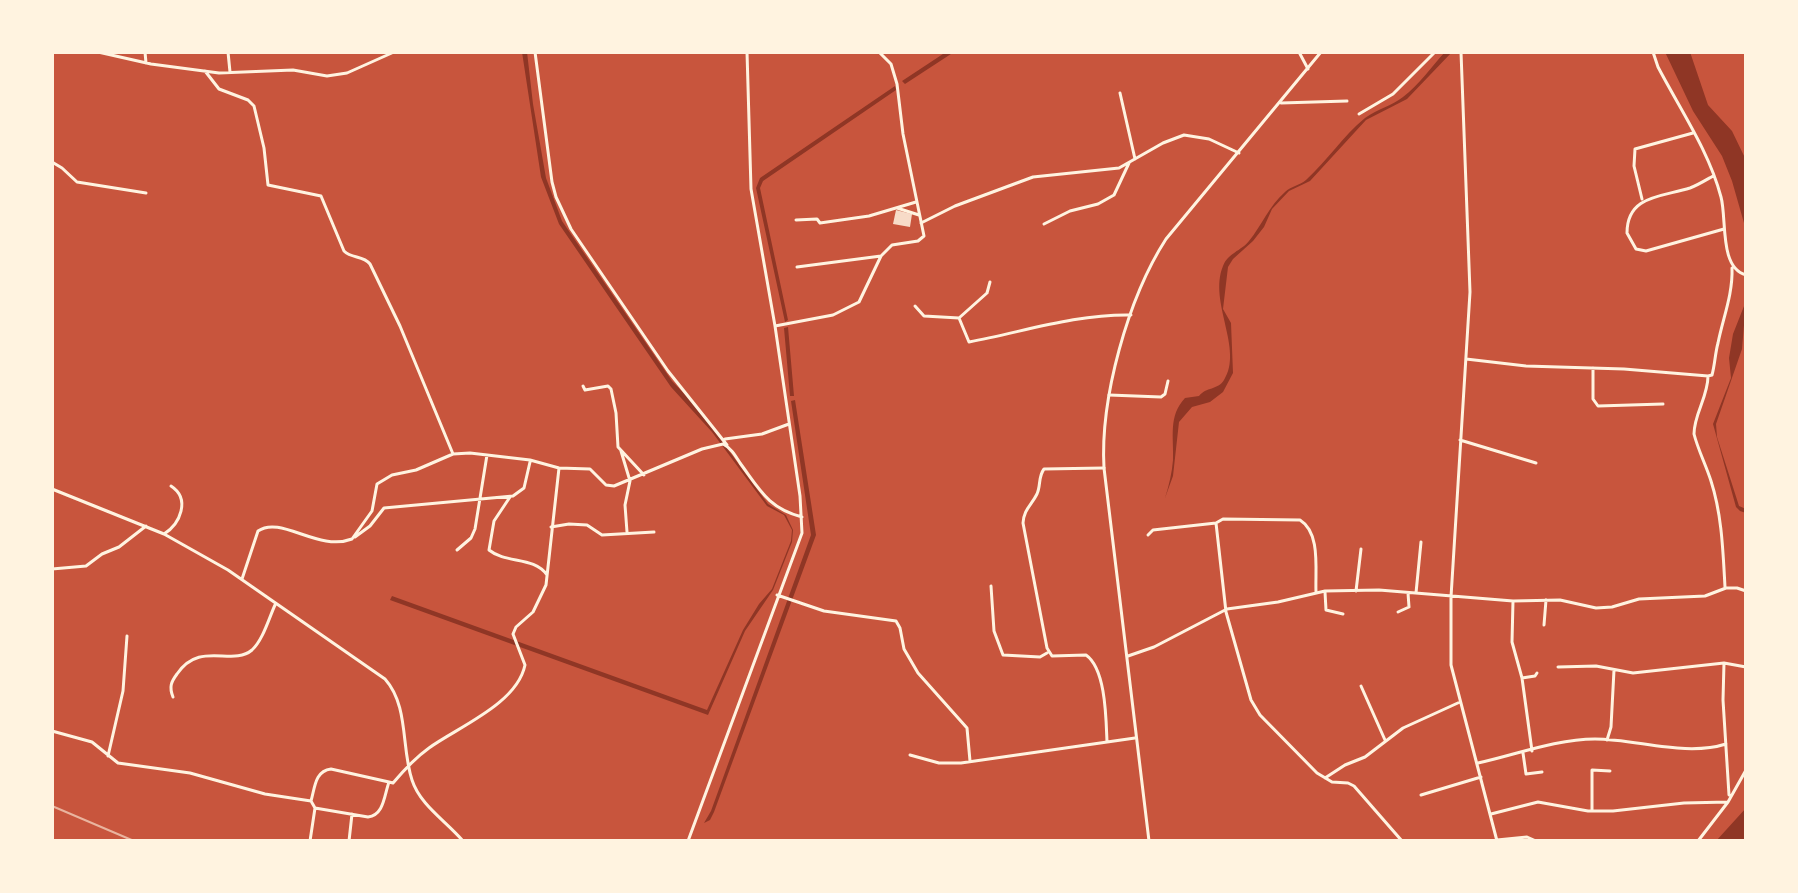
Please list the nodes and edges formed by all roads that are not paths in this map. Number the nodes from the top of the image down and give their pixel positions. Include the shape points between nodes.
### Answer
1 (98, 52) edge
2 (145, 52) edge
3 (228, 52) edge
4 (394, 52) edge
5 (535, 52) edge
6 (747, 52) edge
7 (879, 52) edge
8 (1299, 52) edge
9 (1321, 52) edge
10 (1435, 52) edge
11 (1461, 52) edge
12 (1653, 52) edge
13 (146, 63) junction
14 (1308, 69) junction
15 (205, 71) junction
16 (230, 72) junction
17 (1120, 93) dead end
18 (1347, 101) dead end
19 (1281, 103) junction
20 (1359, 114) dead end
21 (1693, 133) junction
22 (1239, 153) junction
23 (1135, 159) junction
24 (52, 162) edge
25 (1129, 163) junction
26 (1713, 176) junction
27 (146, 193) dead end
28 (1642, 200) junction
29 (916, 202) junction
30 (897, 208) junction
31 (919, 215) junction
32 (796, 220) dead end
33 (921, 223) junction
34 (1044, 224) dead end
35 (1725, 229) junction
36 (881, 256) junction
37 (797, 267) dead end
38 (1732, 268) junction
39 (1746, 275) edge
40 (990, 282) dead end
41 (915, 306) dead end
42 (1131, 315) junction
43 (959, 318) junction
44 (775, 326) junction
45 (1466, 359) junction
46 (1593, 368) junction
47 (1708, 376) junction
48 (1168, 381) dead end
49 (583, 386) dead end
50 (1109, 395) junction
51 (1663, 404) dead end
52 (789, 424) junction
53 (722, 437) junction
54 (1460, 440) junction
55 (728, 447) junction
56 (621, 451) junction
57 (453, 454) junction
58 (487, 455) junction
59 (530, 460) junction
60 (1536, 463) dead end
61 (559, 468) junction
62 (1104, 468) junction
63 (644, 475) junction
64 (630, 481) junction
65 (171, 486) dead end
66 (52, 489) edge
67 (510, 497) junction
68 (482, 500) junction
69 (802, 517) junction
70 (1216, 523) junction
71 (146, 526) junction
72 (551, 527) junction
73 (627, 532) junction
74 (654, 532) dead end
75 (164, 534) junction
76 (1148, 535) dead end
77 (352, 539) junction
78 (1421, 542) dead end
79 (1361, 549) dead end
80 (457, 550) dead end
81 (52, 569) edge
82 (547, 575) junction
83 (242, 579) junction
84 (991, 586) dead end
85 (1726, 588) junction
86 (1745, 590) edge
87 (1325, 591) junction
88 (1356, 591) junction
89 (1316, 593) junction
90 (1408, 593) junction
91 (1416, 593) junction
92 (777, 595) junction
93 (1451, 597) junction
94 (1546, 600) junction
95 (1513, 601) junction
96 (275, 605) junction
97 (1227, 609) junction
98 (1398, 612) dead end
99 (1343, 614) dead end
100 (1544, 625) dead end
101 (127, 636) dead end
102 (1048, 652) junction
103 (1127, 656) junction
104 (1724, 663) junction
105 (1558, 667) dead end
106 (1746, 667) edge
107 (1614, 670) junction
108 (1537, 673) dead end
109 (1522, 678) junction
110 (1361, 686) dead end
111 (173, 697) dead end
112 (1460, 702) junction
113 (52, 731) edge
114 (1138, 738) junction
115 (1385, 740) junction
116 (1607, 740) junction
117 (1107, 742) junction
118 (1726, 744) junction
119 (1532, 751) junction
120 (1523, 753) junction
121 (910, 755) dead end
122 (108, 756) junction
123 (970, 761) junction
124 (1478, 763) junction
125 (408, 766) junction
126 (1746, 770) edge
127 (1610, 771) dead end
128 (1542, 772) dead end
129 (1481, 777) junction
130 (1325, 779) junction
131 (389, 782) junction
132 (1421, 795) dead end
133 (311, 801) junction
134 (1728, 802) junction
135 (315, 808) junction
136 (1592, 811) junction
137 (352, 814) junction
138 (1491, 814) junction
139 (1497, 840) edge
140 (310, 841) edge
141 (349, 841) edge
142 (463, 841) edge
143 (688, 841) edge
144 (1149, 841) edge
145 (1402, 841) edge
146 (1536, 841) edge
147 (1698, 841) edge

1 - 13 street
2 - 13 street
3 - 16 street
4 - 16 street via 338,76 293,70
5 - 53 street via 552,182 571,229 668,371
6 - 44 street via 751,189
7 - 29 street via 891,64 899,89
8 - 14 street
9 - 14 street
10 - 20 street via 1393,94
11 - 45 street via 1470,292
12 - 21 street
13 - 15 street
14 - 19 street
15 - 16 street
15 - 57 street via 219,89 254,106 268,185 321,196 344,251 370,264
17 - 23 street
18 - 19 street
19 - 22 street
21 - 26 street
21 - 28 street via 1635,149
22 - 23 street via 1184,135
22 - 42 street via 1166,239 1150,263
23 - 25 street
24 - 27 street via 77,182
25 - 33 street via 1113,170 1033,177
25 - 34 street via 1114,195
26 - 28 street
26 - 35 street
28 - 35 street via 1626,228 1641,251
29 - 30 street
29 - 31 street
30 - 31 street
30 - 32 street via 820,223
31 - 33 street
33 - 36 street via 924,236 918,241 892,245
35 - 38 street
36 - 37 street
36 - 44 street via 859,302 833,315
38 - 39 street
38 - 47 street via 1733,284
40 - 43 street via 987,293
41 - 43 street via 924,316
42 - 43 street via 1090,316 969,342
42 - 50 street
44 - 52 street
45 - 46 street
45 - 54 street
46 - 47 street
46 - 51 street via 1593,399 1598,406
47 - 85 street via 1694,434 1720,521
48 - 50 street via 1161,397
49 - 56 street via 611,389
50 - 62 street
52 - 53 street via 734,440
52 - 69 street
53 - 55 street
54 - 60 street
54 - 93 street
55 - 63 street via 719,444
55 - 69 street via 768,500
56 - 63 street
56 - 64 street
57 - 58 street
57 - 77 street via 377,484 372,511
58 - 59 street
58 - 68 street
59 - 61 street
59 - 67 street via 524,488
61 - 64 street via 590,469 610,486
61 - 72 street
62 - 102 street via 1044,469 1025,510 1024,535
62 - 103 street
63 - 64 street
64 - 73 street
65 - 75 street via 181,497 181,517
66 - 71 street
67 - 68 street
67 - 82 street via 494,521 489,550 542,568
68 - 77 street via 384,508
68 - 80 street via 471,538
69 - 92 street via 800,540
70 - 76 street via 1153,530
70 - 89 street via 1245,518 1304,522 1314,537
70 - 97 street
71 - 75 street
71 - 81 street via 86,566
72 - 73 street via 576,524 599,534
72 - 82 street
73 - 74 street
75 - 83 street
77 - 83 street via 325,542 280,527 263,528
78 - 91 street
79 - 88 street
82 - 125 street via 540,601 516,627 513,638 525,665 518,683 480,718
83 - 96 street
84 - 102 street via 994,631 1003,655 1040,657
85 - 86 street
85 - 94 street via 1705,596 1639,599 1612,607
87 - 88 street
87 - 89 street
87 - 99 street via 1326,610
88 - 90 street
89 - 97 street
90 - 91 street
90 - 98 street via 1409,607
91 - 93 street
92 - 123 street via 824,611 896,621 918,673 967,728
92 - 143 street
93 - 95 street
93 - 112 street via 1451,665
94 - 95 street
94 - 100 street
95 - 109 street via 1512,642
96 - 111 street via 253,649 193,658 173,680
96 - 125 street via 392,688 400,706
97 - 103 street
97 - 130 street via 1251,700
101 - 122 street via 123,691
102 - 117 street via 1090,657 1102,683
103 - 114 street
104 - 106 street
104 - 107 street via 1633,673
104 - 118 street
105 - 107 street
107 - 116 street
108 - 109 street
109 - 119 street
110 - 115 street
112 - 115 street
112 - 124 street
113 - 122 street via 92,742
114 - 117 street
114 - 144 street
115 - 130 street
116 - 118 street via 1681,748
116 - 119 street via 1583,739
117 - 123 street
118 - 134 street
119 - 120 street
120 - 124 street
120 - 128 street via 1526,774
121 - 123 street via 939,763
122 - 133 street via 118,763 190,773
124 - 129 street
125 - 131 street
125 - 142 street via 417,793
126 - 134 street
127 - 136 street via 1592,770
129 - 132 street
129 - 138 street
130 - 145 street via 1354,786
131 - 133 street via 323,770
131 - 137 street via 375,816
133 - 135 street
134 - 136 street
134 - 147 street
135 - 137 street
135 - 140 street
136 - 138 street via 1538,802
137 - 141 street
138 - 139 street
139 - 146 street

